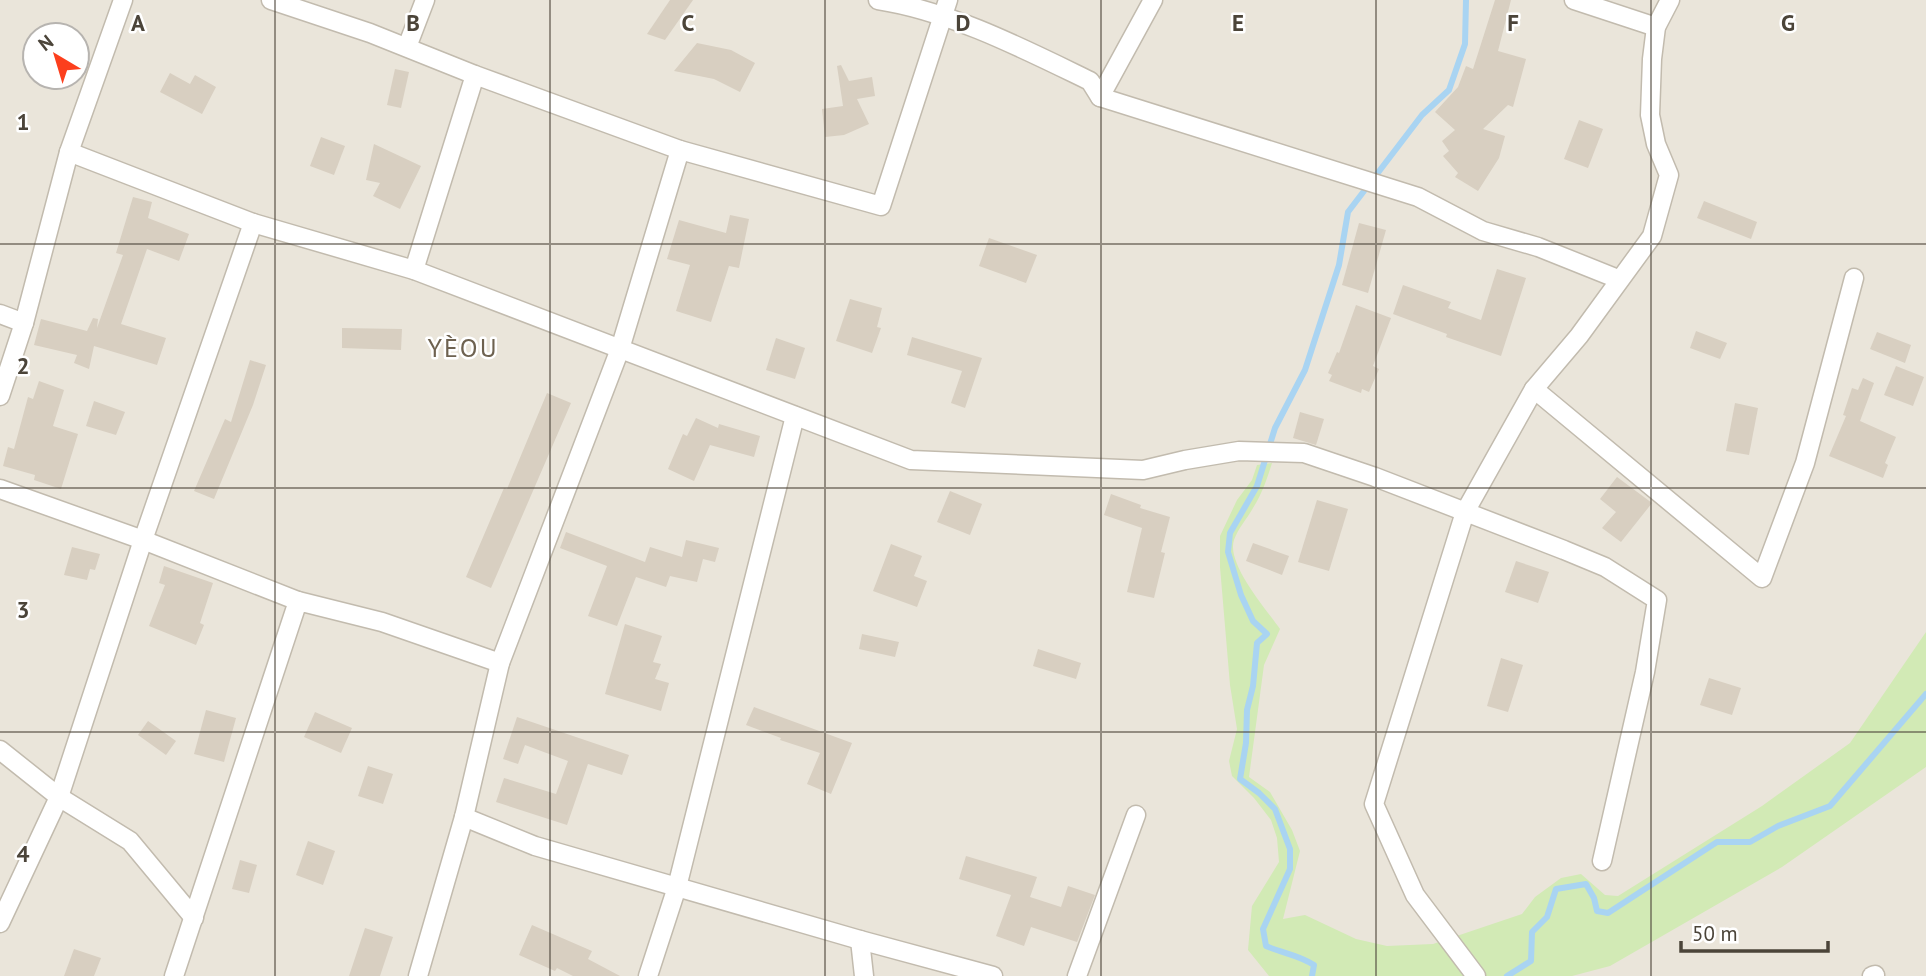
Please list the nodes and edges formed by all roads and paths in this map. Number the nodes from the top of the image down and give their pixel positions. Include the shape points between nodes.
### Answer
1 (123, 0) edge
2 (271, 0) edge
3 (425, 0) edge
4 (878, 0) edge
5 (1153, 0) edge
6 (1574, 0) edge
7 (1670, 0) edge
8 (945, 7) edge
9 (1656, 27) junction
10 (407, 47) junction
11 (475, 75) junction
12 (1100, 97) junction
13 (680, 150) junction
14 (69, 152) junction
15 (253, 223) junction
16 (414, 270) junction
17 (1854, 278) dead end
18 (1618, 279) junction
19 (0, 314) edge
20 (24, 323) junction
21 (620, 349) junction
22 (1534, 389) junction
23 (0, 396) edge
24 (795, 416) junction
25 (0, 489) edge
26 (1465, 512) junction
27 (143, 540) junction
28 (298, 601) junction
29 (500, 663) junction
30 (0, 750) edge
31 (59, 797) junction
32 (1136, 815) dead end
33 (464, 817) junction
34 (1602, 861) dead end
35 (677, 887) junction
36 (194, 918) junction
37 (0, 923) edge
38 (860, 940) junction
39 (174, 976) edge
40 (418, 976) edge
41 (648, 976) edge
42 (864, 976) edge
43 (993, 976) edge
44 (1077, 976) edge
45 (1476, 976) edge

1 - 14 street
2 - 10 street
3 - 10 street
4 - 8 street
5 - 12 street
6 - 9 street
7 - 9 street
8 - 12 street via 1090,81
8 - 13 street via 881,206
9 - 18 street via 1650,115 1669,175 1652,236
10 - 11 street
11 - 13 street
11 - 16 street
12 - 18 street via 1418,197 1483,231
13 - 21 street
14 - 15 street
14 - 20 street
15 - 16 street
15 - 27 street
16 - 21 street
17 - 22 street via 1805,463 1762,578
18 - 22 street via 1579,336
19 - 20 street
20 - 23 street
21 - 24 street
21 - 29 street
22 - 26 street
24 - 26 street via 911,460 1143,470 1239,451 1304,453
24 - 35 street
25 - 27 street
26 - 34 street via 1605,567 1657,600
26 - 45 street via 1374,804 1415,895
27 - 28 street
27 - 31 street
28 - 29 street via 382,622
28 - 36 street
29 - 33 street
30 - 31 street
31 - 36 street via 130,841
31 - 37 street
32 - 44 street
33 - 35 street via 535,846
33 - 40 street
35 - 38 street
35 - 41 street
36 - 39 street
38 - 42 street
38 - 43 street

